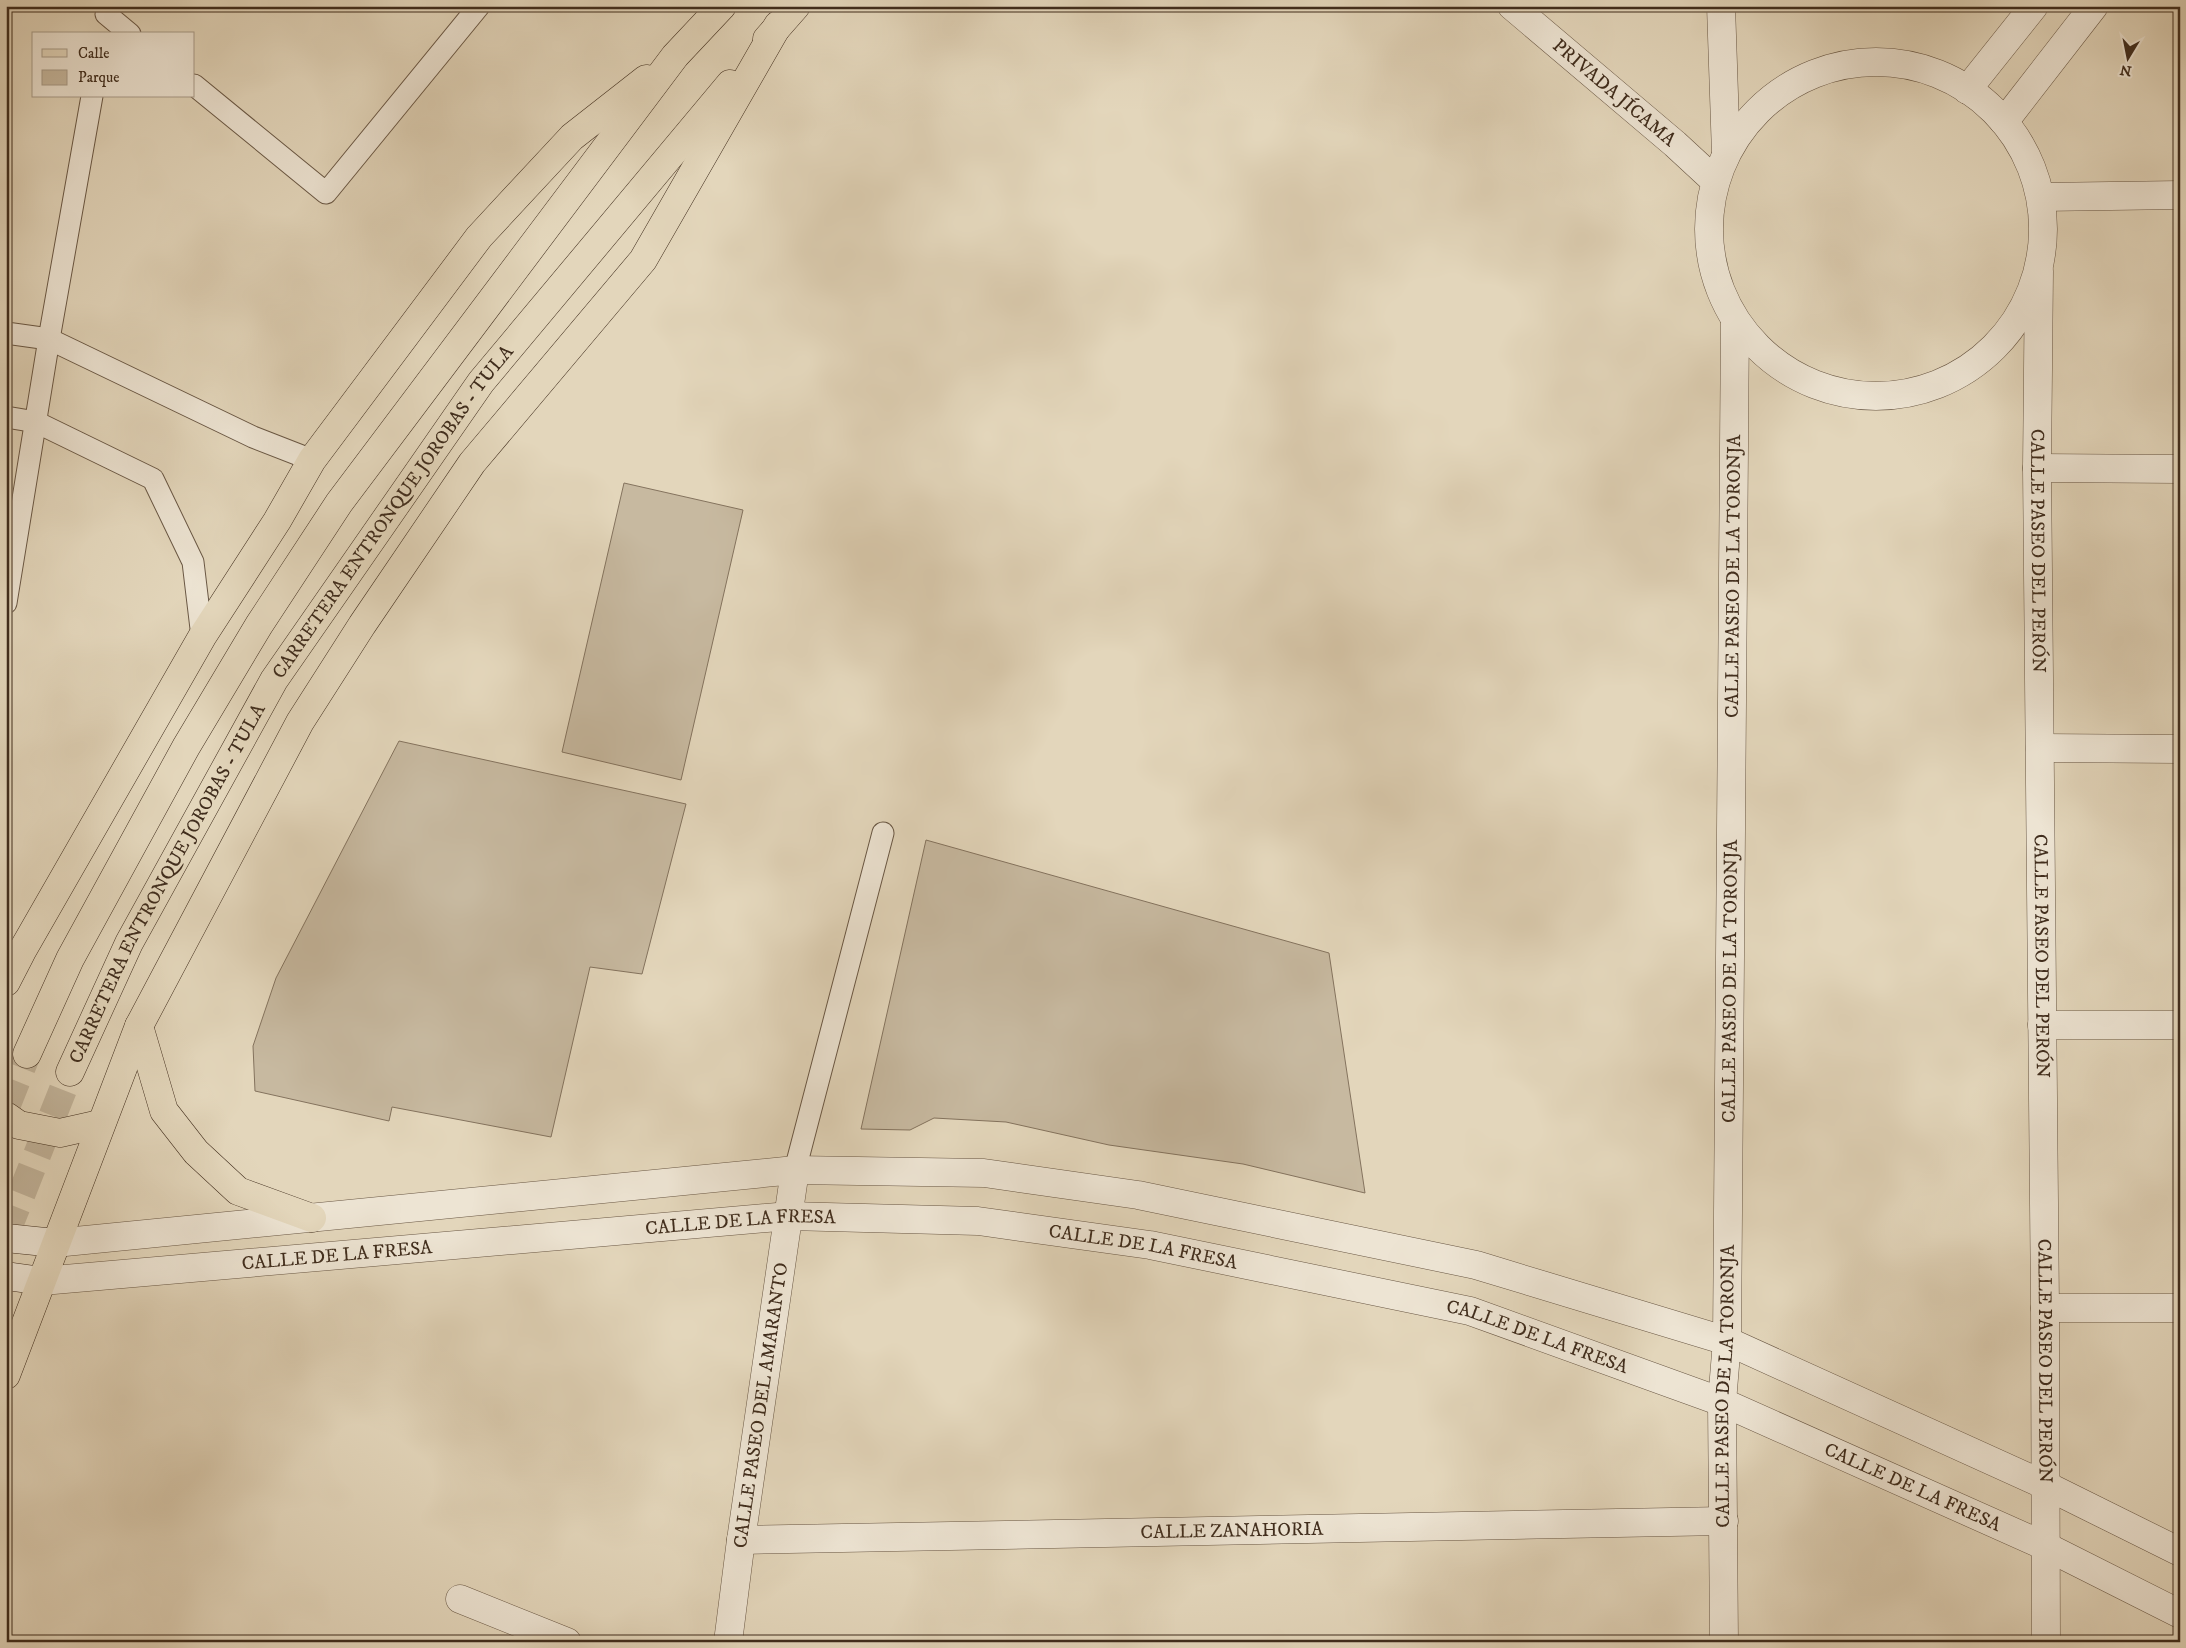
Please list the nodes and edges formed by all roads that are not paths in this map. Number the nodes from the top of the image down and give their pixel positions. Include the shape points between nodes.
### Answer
1 (479, 6) edge
2 (722, 6) edge
3 (1512, 6) edge
4 (1721, 6) edge
5 (2034, 6) edge
6 (2094, 6) edge
7 (787, 16) edge
8 (106, 18) edge
9 (127, 32) edge
10 (675, 56) junction
11 (195, 86) edge
12 (1967, 90) junction
13 (92, 98) edge
14 (2004, 122) junction
15 (1726, 154) junction
16 (1715, 181) junction
17 (2180, 195) edge
18 (2041, 197) junction
19 (2039, 271) junction
20 (1735, 320) junction
21 (6, 332) edge
22 (49, 339) junction
23 (6, 417) edge
24 (36, 422) junction
25 (312, 460) junction
26 (2037, 468) junction
27 (2180, 469) edge
28 (6, 603) edge
29 (202, 637) junction
30 (2040, 748) junction
31 (2180, 750) edge
32 (883, 833) dead end
33 (6, 982) edge
34 (2042, 1025) junction
35 (2180, 1025) edge
36 (139, 1026) junction
37 (28, 1054) tunnel mouth
38 (70, 1072) tunnel mouth
39 (6, 1116) edge
40 (100, 1124) junction
41 (795, 1170) junction
42 (789, 1216) junction
43 (312, 1218) junction
44 (6, 1238) edge
45 (55, 1243) junction
46 (6, 1276) edge
47 (42, 1280) junction
48 (2045, 1308) junction
49 (2180, 1308) edge
50 (1727, 1341) junction
51 (6, 1375) edge
52 (1722, 1402) junction
53 (2047, 1486) junction
54 (1724, 1521) junction
55 (741, 1540) junction
56 (2045, 1546) junction
57 (2180, 1552) edge
58 (460, 1599) dead end
59 (2180, 1614) edge
60 (567, 1642) edge
61 (728, 1642) edge
62 (1724, 1642) edge
63 (2046, 1642) edge

1 - 11 lane via 326,193
2 - 10 main road
3 - 16 street, PRIVADA JÍCAMA
4 - 15 street
5 - 12 street
6 - 14 street
7 - 36 main road via 643,260 472,463 362,625 300,722
7 - 38 main road, CARRETERA ENTRONQUE JOROBAS - TULA via 481,382 280,672 128,943
8 - 9 lane
10 - 25 main road via 572,137 479,237
10 - 37 main road via 339,502 312,543 186,747 70,959
12 - 14 street
12 - 15 street via 1922,68 1890,62 1824,70 1767,102 1743,127
13 - 22 lane
14 - 18 street via 2025,153
15 - 16 street
16 - 20 street via 1709,209 1708,238 1718,285
17 - 18 street
18 - 19 street via 2044,247
19 - 20 street via 2029,299 1996,348 1946,382 1918,392 1859,396 1829,390 1801,378 1770,358
19 - 26 street, CALLE PASEO DEL PERÓN
20 - 50 street, CALLE PASEO DE LA TORONJA
21 - 22 lane
22 - 24 lane
22 - 25 lane via 253,436
23 - 24 lane
24 - 28 lane
24 - 29 lane via 153,479 193,562
25 - 29 main road
26 - 27 street
26 - 30 street, CALLE PASEO DEL PERÓN
29 - 33 main road
30 - 31 street
30 - 34 street, CALLE PASEO DEL PERÓN
32 - 41 lane
34 - 35 street
34 - 48 street, CALLE PASEO DEL PERÓN
36 - 40 main road
36 - 43 main road via 164,1110 196,1152 238,1191
39 - 40 main road via 19,1125 60,1133
40 - 45 main road
41 - 42 street, CALLE PASEO DEL AMARANTO
41 - 43 street, CALLE DE LA FRESA
41 - 50 street, CALLE DE LA FRESA via 984,1173 1138,1196 1476,1265
42 - 47 street, CALLE DE LA FRESA
42 - 52 street, CALLE DE LA FRESA via 978,1221 1150,1245 1470,1311
42 - 55 street, CALLE PASEO DEL AMARANTO
43 - 45 street, CALLE DE LA FRESA
44 - 45 street, CALLE DE LA FRESA
45 - 47 main road
46 - 47 street, CALLE DE LA FRESA
47 - 51 main road
48 - 49 street
48 - 53 street, CALLE PASEO DEL PERÓN
50 - 52 street, CALLE PASEO DE LA TORONJA
50 - 53 street, CALLE DE LA FRESA
52 - 54 street, CALLE PASEO DE LA TORONJA
52 - 56 street, CALLE DE LA FRESA
53 - 56 street, CALLE PASEO DEL PERÓN
53 - 57 street, CALLE DE LA FRESA
54 - 55 street, CALLE ZANAHORIA
54 - 62 street, CALLE PASEO DE LA TORONJA
55 - 61 street, CALLE PASEO DEL AMARANTO
56 - 59 street, CALLE DE LA FRESA
56 - 63 street, CALLE PASEO DEL PERÓN
58 - 60 street

